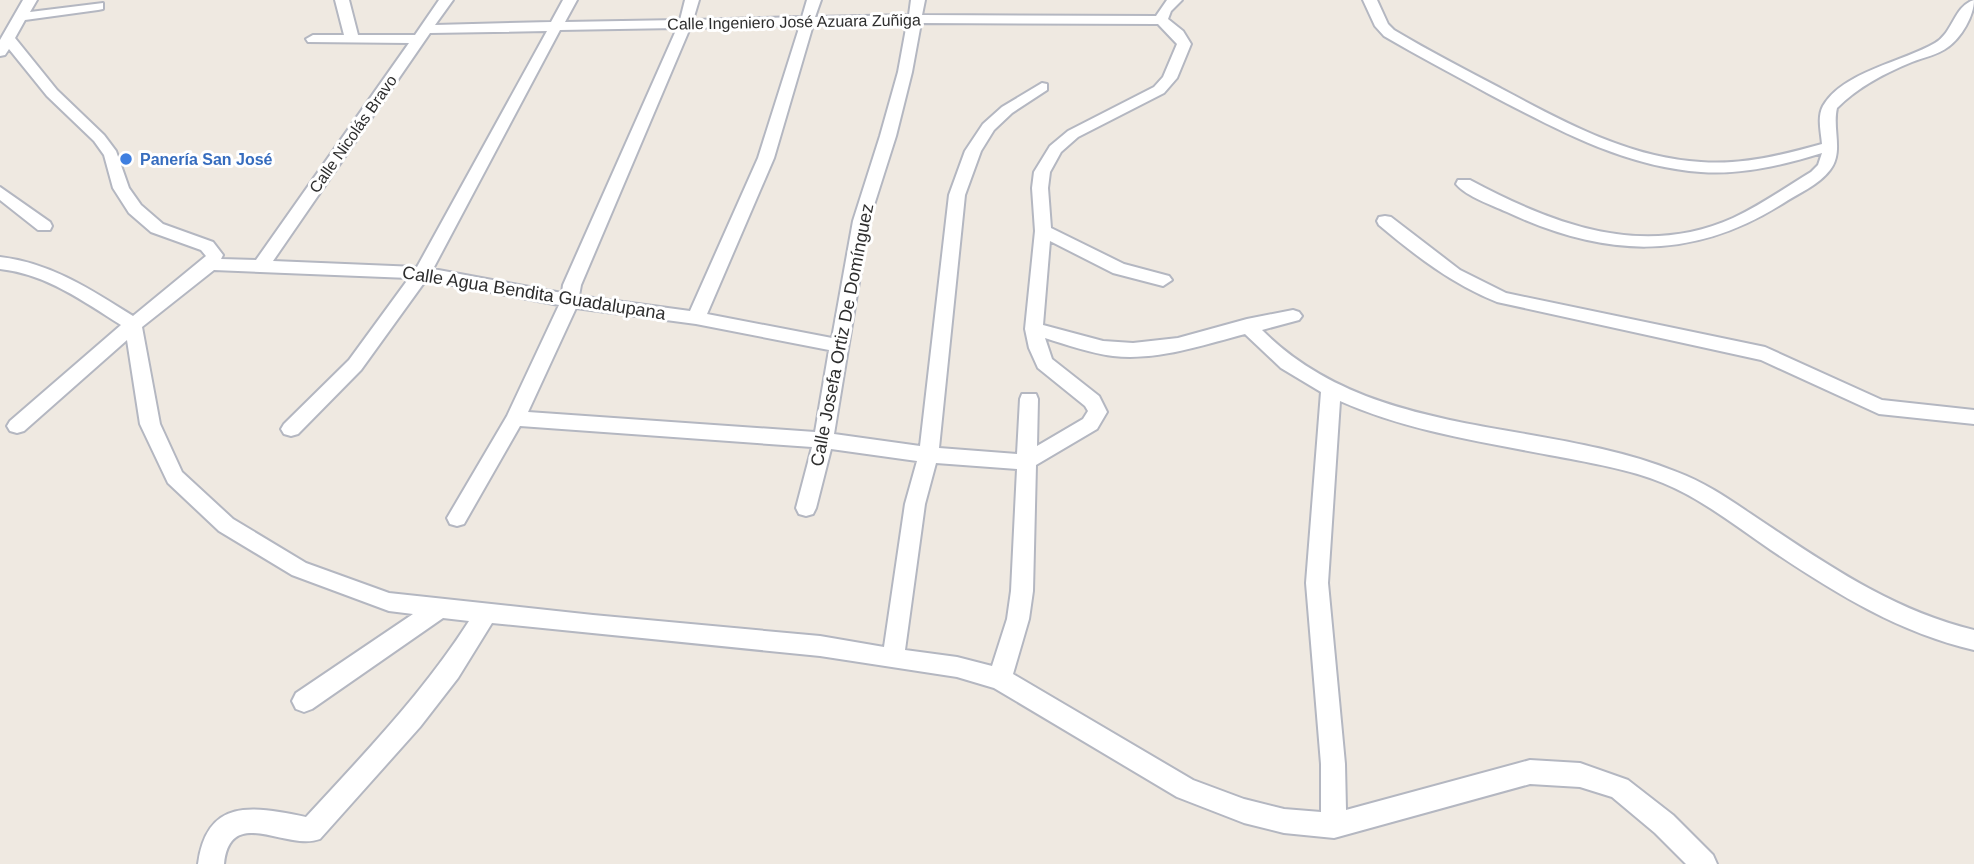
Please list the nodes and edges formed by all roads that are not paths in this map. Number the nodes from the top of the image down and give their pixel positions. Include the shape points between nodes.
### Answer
1 (30, 0) edge
2 (342, 0) edge
3 (446, 0) edge
4 (570, 0) edge
5 (692, 0) edge
6 (814, 0) edge
7 (918, 0) edge
8 (1175, 0) edge
9 (1370, 0) edge
10 (98, 6) dead end
11 (1971, 10) edge
12 (20, 17) junction
13 (914, 19) junction
14 (808, 20) junction
15 (1161, 20) junction
16 (685, 24) junction
17 (556, 27) junction
18 (424, 34) junction
19 (313, 39) dead end
20 (352, 39) junction
21 (4, 46) edge
22 (1042, 87) dead end
23 (1830, 146) junction
24 (1464, 184) dead end
25 (0, 192) edge
26 (1385, 221) dead end
27 (44, 226) dead end
28 (1043, 231) junction
29 (0, 263) edge
30 (210, 264) junction
31 (260, 268) junction
32 (422, 273) junction
33 (1163, 280) dead end
34 (570, 300) junction
35 (1293, 316) dead end
36 (696, 318) junction
37 (133, 324) junction
38 (1247, 325) junction
39 (1034, 329) junction
40 (840, 346) junction
41 (1331, 390) junction
42 (1030, 399) dead end
43 (1974, 417) edge
44 (515, 418) junction
45 (17, 426) dead end
46 (291, 429) dead end
47 (823, 440) junction
48 (929, 455) junction
49 (1026, 462) junction
50 (806, 508) dead end
51 (457, 518) dead end
52 (441, 607) junction
53 (485, 613) junction
54 (1974, 640) edge
55 (893, 659) junction
56 (1000, 679) junction
57 (304, 701) dead end
58 (1334, 826) junction
59 (211, 864) edge
60 (1704, 864) edge

1 - 12 street
2 - 20 street
3 - 18 street, Calle Nicolás Bravo
4 - 17 street
5 - 16 street
6 - 14 street
7 - 13 street, Calle Josefa Ortiz De Domínguez
8 - 15 street
9 - 23 street via 1389,33 1555,124 1633,156 1684,166 1758,166
10 - 12 street
11 - 23 street via 1940,46 1886,70 1836,100 1827,117
12 - 21 street
13 - 14 street, Calle Ingeniero José Azuara Zuñiga
13 - 15 street, Calle Ingeniero José Azuara Zuñiga
13 - 40 street, Calle Josefa Ortiz De Domínguez via 905,72 861,221
14 - 16 street, Calle Ingeniero José Azuara Zuñiga
14 - 36 street via 766,158
15 - 28 street via 1184,44 1170,78 1149,97 1082,129 1055,149 1042,172
16 - 17 street, Calle Ingeniero José Azuara Zuñiga
16 - 34 street via 572,285
17 - 18 street, Calle Ingeniero José Azuara Zuñiga
17 - 32 street
18 - 20 street, Calle Ingeniero José Azuara Zuñiga
18 - 31 street, Calle Nicolás Bravo
19 - 20 street, Calle Ingeniero José Azuara Zuñiga
21 - 30 street via 99,138 135,209 157,228 207,246 215,255
22 - 48 street via 996,119 980,138 962,175 952,225
23 - 24 street via 1828,165 1817,175 1739,222 1664,242 1573,233 1525,217
25 - 27 street
26 - 43 street via 1451,274 1503,298 1765,354 1880,407
28 - 33 street via 1119,269
28 - 39 street
29 - 37 street via 16,263 58,280
30 - 31 street, Calle Agua Bendita Guadalupana
30 - 37 street
31 - 32 street, Calle Agua Bendita Guadalupana
32 - 34 street, Calle Agua Bendita Guadalupana
32 - 46 street via 355,365
34 - 36 street, Calle Agua Bendita Guadalupana
34 - 44 street
35 - 38 street
36 - 40 street, Calle Agua Bendita Guadalupana
37 - 45 street
37 - 52 street via 150,424 175,477 226,525 299,569 389,602
38 - 39 street via 1168,346 1133,349 1114,349
38 - 41 street via 1280,358
39 - 49 street via 1044,363 1092,401 1098,412 1090,424
40 - 47 street, Calle Josefa Ortiz De Domínguez
41 - 54 street via 1390,411 1591,454 1671,478 1711,498 1864,596 1936,630
41 - 58 street via 1317,583
42 - 49 street
44 - 47 street
44 - 51 street
47 - 48 street
47 - 50 street, Calle Josefa Ortiz De Domínguez
48 - 49 street
48 - 55 street via 915,504
49 - 56 street via 1022,591
52 - 53 street
52 - 57 street
53 - 55 street via 820,646
53 - 59 street via 450,671 311,830 245,820 231,824 215,839
55 - 56 street via 957,667
56 - 58 street via 1186,789 1244,811
58 - 60 street via 1530,772 1580,775 1619,788

